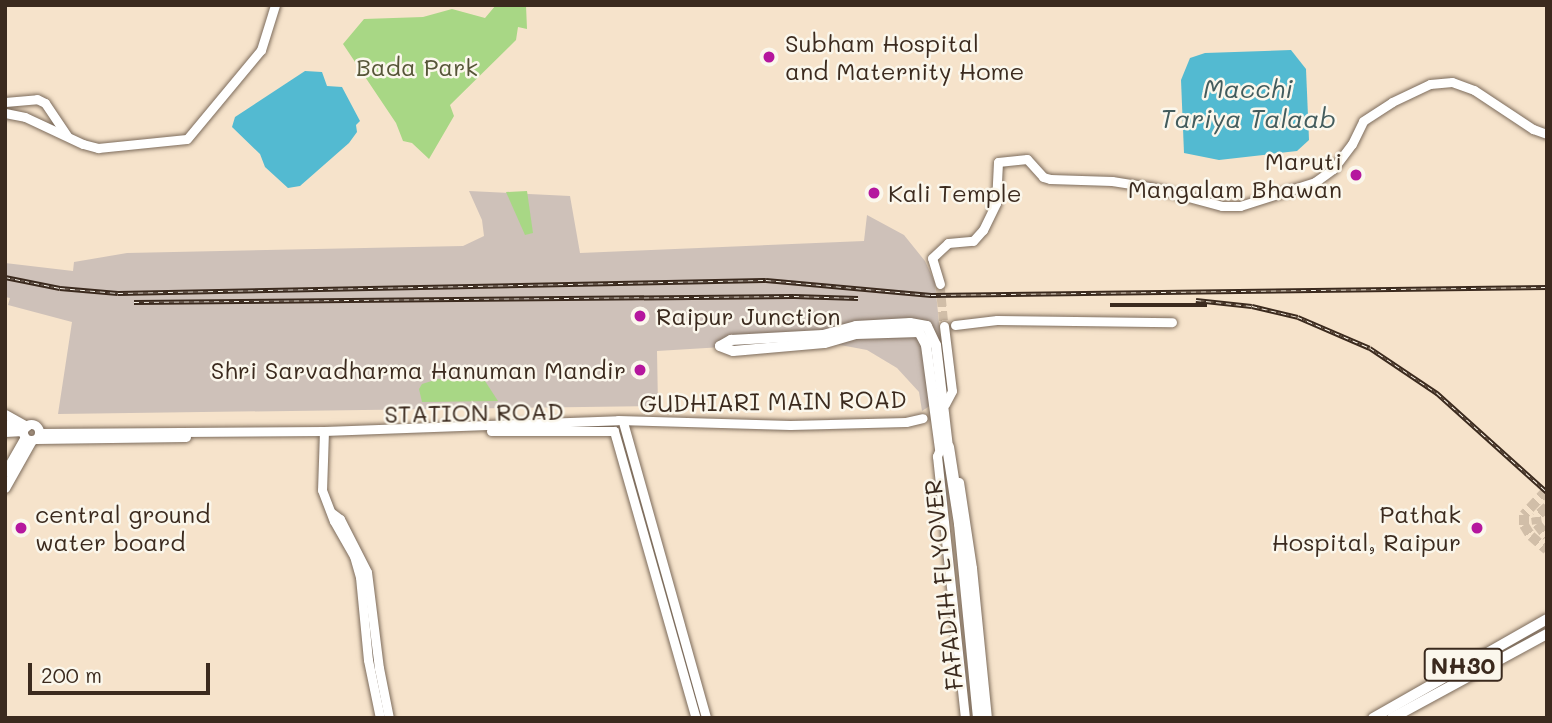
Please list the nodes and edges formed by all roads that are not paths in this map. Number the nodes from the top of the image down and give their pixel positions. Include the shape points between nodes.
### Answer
1 (275, 5) edge
2 (5, 102) edge
3 (5, 113) edge
4 (1547, 134) edge
5 (68, 138) junction
6 (940, 284) tunnel mouth
7 (1172, 322) dead end
8 (955, 325) dead end
9 (944, 326) tunnel mouth
10 (945, 404) dead end
11 (5, 414) edge
12 (923, 418) dead end
13 (623, 422) junction
14 (6, 427) edge
15 (324, 432) junction
16 (30, 433) junction
17 (944, 448) junction
18 (947, 462) junction
19 (5, 472) edge
20 (5, 488) edge
21 (332, 513) junction
22 (1547, 619) edge
23 (1547, 634) edge
24 (380, 718) edge
25 (389, 718) edge
26 (696, 718) edge
27 (706, 718) edge
28 (965, 718) edge
29 (971, 718) edge
30 (979, 718) edge
31 (986, 718) edge
32 (1373, 718) edge
33 (1392, 718) edge

1 - 5 street via 261,50 187,139 98,148
2 - 5 street via 37,99 45,103
3 - 5 street via 25,117
4 - 6 street via 1474,90 1452,82 1430,84 1363,121 1333,169 1315,182 1240,206 1112,181 1050,179 1027,159 998,162 996,203 983,230 973,241 948,243 932,258
7 - 8 street via 997,320
9 - 10 street via 952,391
11 - 16 street
12 - 13 street, GUDHIARI MAIN ROAD via 790,425
13 - 15 street, GUDHIARI MAIN ROAD
13 - 27 street
14 - 16 street
15 - 16 street
15 - 21 street via 322,490
15 - 26 street, STATION ROAD via 614,431
16 - 19 street
16 - 20 street
17 - 17 main road via 926,345 919,332 856,334 824,343 733,351 720,345 731,340 823,335 856,326 927,326 936,345
17 - 18 highway, FAFADIH FLYOVER
17 - 28 street via 937,456
17 - 31 street via 954,456 968,532
18 - 29 highway, FAFADIH FLYOVER
18 - 30 highway, FAFADIH FLYOVER
21 - 24 street via 360,577 368,660
21 - 25 street via 340,519 368,572
22 - 32 main road, NH30
23 - 33 main road, NH30

